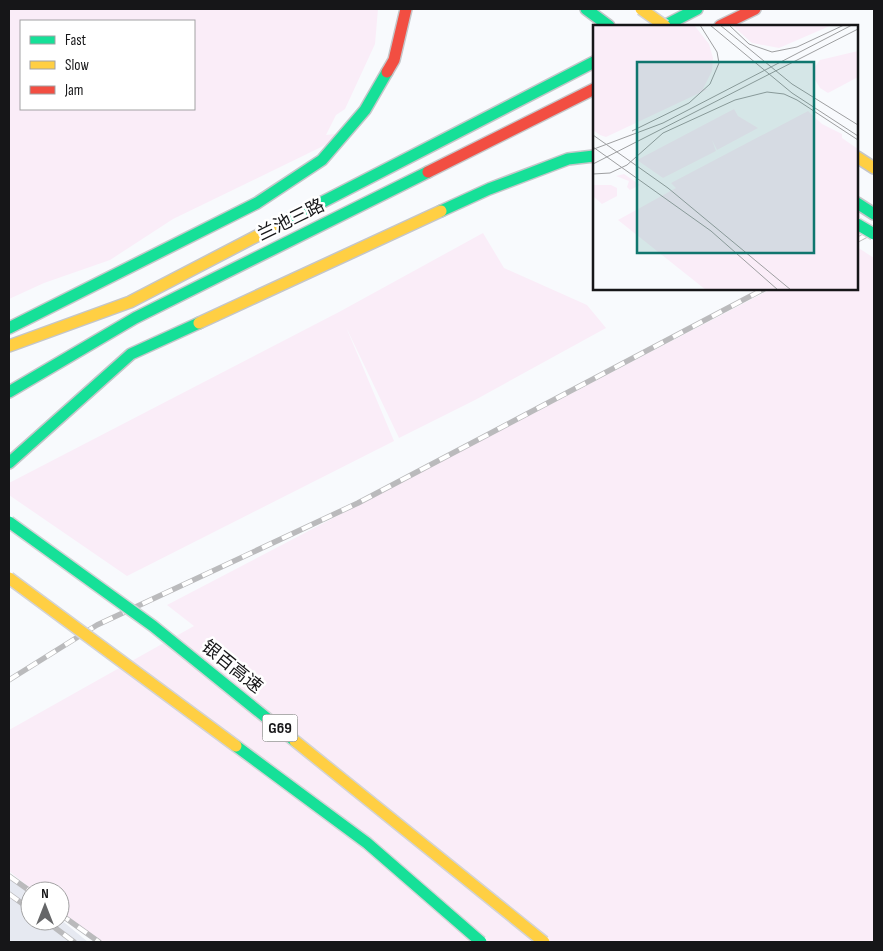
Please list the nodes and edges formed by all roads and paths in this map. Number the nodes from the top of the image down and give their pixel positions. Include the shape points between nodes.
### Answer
1 (406, 9) edge
2 (586, 9) edge
3 (641, 9) edge
4 (697, 9) edge
5 (755, 9) edge
6 (608, 25) edge
7 (663, 25) edge
8 (666, 25) edge
9 (722, 25) edge
10 (593, 63) edge
11 (593, 89) edge
12 (593, 156) edge
13 (858, 159) edge
14 (874, 168) edge
15 (858, 204) edge
16 (874, 214) edge
17 (858, 225) edge
18 (874, 234) edge
19 (9, 328) edge
20 (9, 346) edge
21 (9, 392) edge
22 (9, 463) edge
23 (9, 522) edge
24 (9, 578) edge
25 (481, 942) edge
26 (544, 942) edge

1 - 19 main road via 394,60 365,110 322,160 257,203
2 - 6 main road
3 - 7 main road, bridge
4 - 8 main road
5 - 9 main road
10 - 20 main road, 兰池三路 via 130,302
11 - 21 main road, 兰池三路 via 135,318
12 - 22 main road via 568,159 489,189 131,354
13 - 14 main road
15 - 16 main road
17 - 18 main road, bridge
23 - 26 main road, 银百高速 / G69, bridge via 154,626
24 - 25 main road, G69, bridge via 367,844

